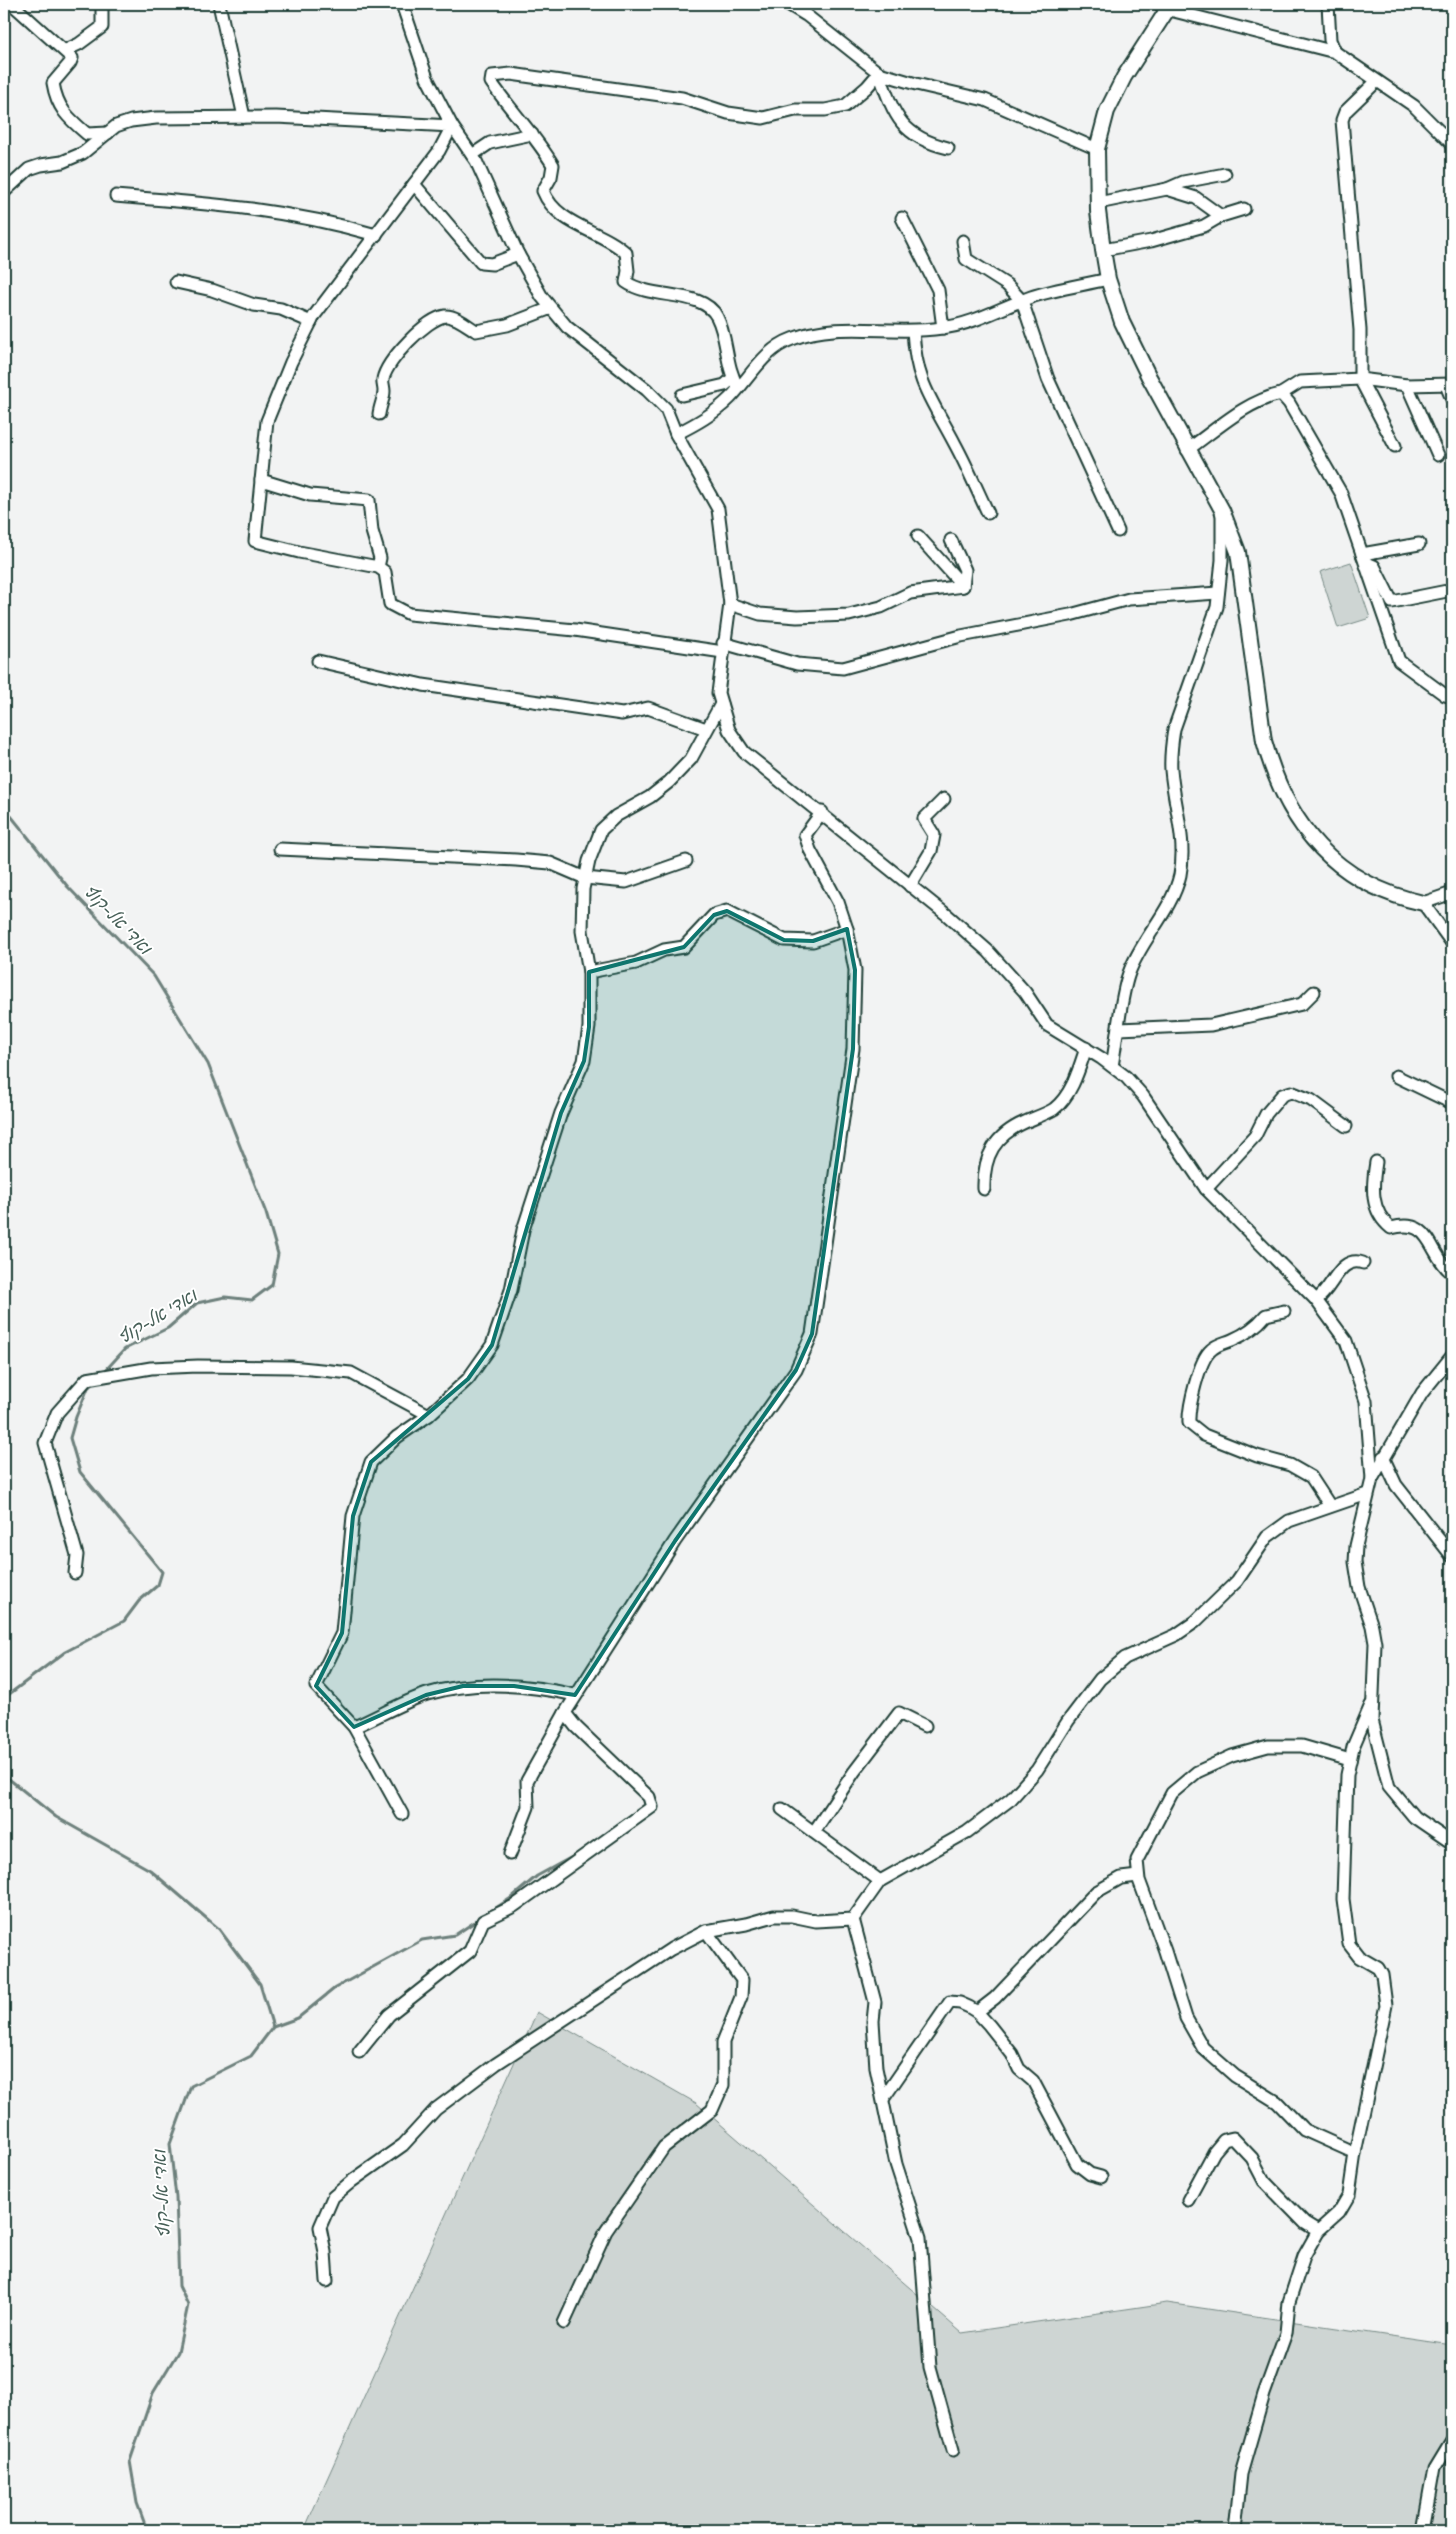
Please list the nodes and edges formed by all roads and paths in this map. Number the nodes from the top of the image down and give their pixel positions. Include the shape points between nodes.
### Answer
1 (12, 4) edge
2 (102, 4) edge
3 (219, 4) edge
4 (402, 4) edge
5 (1328, 4) edge
6 (795, 5) edge
7 (1166, 6) edge
8 (66, 50) junction
9 (1335, 52) junction
10 (879, 73) junction
11 (1377, 82) junction
12 (244, 118) junction
13 (452, 126) junction
14 (108, 133) junction
15 (532, 134) junction
16 (1452, 144) edge
17 (948, 148) dead end
18 (1097, 149) junction
19 (472, 155) junction
20 (1225, 174) dead end
21 (414, 184) junction
22 (1167, 189) junction
23 (4, 192) edge
24 (116, 196) dead end
25 (1098, 203) junction
26 (1244, 209) dead end
27 (1221, 216) junction
28 (902, 218) dead end
29 (376, 235) junction
30 (963, 241) dead end
31 (1103, 250) junction
32 (518, 254) junction
33 (1108, 279) junction
34 (176, 282) dead end
35 (1022, 301) junction
36 (551, 308) junction
37 (311, 322) junction
38 (943, 328) junction
39 (913, 331) junction
40 (1360, 380) junction
41 (735, 382) junction
42 (1449, 384) edge
43 (1407, 385) junction
44 (1281, 394) junction
45 (682, 395) dead end
46 (1452, 399) edge
47 (379, 414) dead end
48 (676, 434) junction
49 (1394, 446) dead end
50 (1187, 450) junction
51 (1438, 455) dead end
52 (261, 480) junction
53 (1222, 510) junction
54 (988, 513) dead end
55 (1118, 531) dead end
56 (918, 536) dead end
57 (951, 540) dead end
58 (1418, 544) dead end
59 (1364, 558) junction
60 (378, 567) junction
61 (963, 586) junction
62 (1452, 590) edge
63 (1218, 593) junction
64 (730, 604) junction
65 (723, 648) junction
66 (318, 661) dead end
67 (1452, 697) edge
68 (721, 704) junction
69 (706, 729) junction
70 (944, 799) dead end
71 (822, 812) junction
72 (280, 849) dead end
73 (686, 861) dead end
74 (585, 878) junction
75 (910, 886) junction
76 (1452, 893) edge
77 (1423, 903) junction
78 (847, 929) junction
79 (1452, 943) edge
80 (589, 972) junction
81 (1314, 992) dead end
82 (1118, 1029) junction
83 (1086, 1048) junction
84 (1112, 1066) junction
85 (1396, 1076) dead end
86 (1452, 1103) edge
87 (1346, 1126) dead end
88 (1376, 1162) dead end
89 (984, 1188) dead end
90 (1206, 1189) junction
91 (1363, 1263) dead end
92 (1452, 1273) edge
93 (1316, 1300) junction
94 (1284, 1311) dead end
95 (1452, 1356) edge
96 (429, 1415) junction
97 (1383, 1457) junction
98 (1372, 1479) junction
99 (1367, 1494) junction
100 (1330, 1506) junction
101 (1452, 1556) edge
102 (75, 1573) dead end
103 (575, 1696) junction
104 (1371, 1705) junction
105 (565, 1713) junction
106 (925, 1726) dead end
107 (354, 1728) junction
108 (1350, 1760) junction
109 (782, 1809) dead end
110 (402, 1814) dead end
111 (814, 1832) junction
112 (1452, 1843) edge
113 (510, 1854) dead end
114 (1138, 1876) junction
115 (880, 1881) junction
116 (854, 1919) junction
117 (706, 1931) junction
118 (977, 2012) junction
119 (359, 2052) dead end
120 (884, 2099) junction
121 (1355, 2153) junction
122 (1100, 2177) dead end
123 (1188, 2200) dead end
124 (1318, 2231) junction
125 (327, 2281) dead end
126 (564, 2323) dead end
127 (1452, 2440) edge
128 (953, 2450) dead end
129 (1235, 2530) edge
130 (1424, 2530) edge

1 - 8 street
2 - 8 street via 102,27
3 - 12 street
4 - 13 street via 427,78
5 - 9 street via 1330,40
6 - 10 street
7 - 9 street
7 - 18 street via 1107,112
8 - 14 street via 72,58 53,82 55,99 67,116 87,134
9 - 11 street
10 - 15 street via 845,106 795,110 763,118 728,113 682,98 511,74 492,76 491,82
10 - 17 street via 891,106 908,131 920,140
10 - 18 street via 985,100
11 - 16 street via 1414,106
11 - 40 street via 1345,112 1342,120 1360,330
12 - 13 street
12 - 14 street via 156,118 131,121 116,126
13 - 19 street
13 - 21 street via 439,151
14 - 23 street via 76,156 29,169
15 - 19 street via 490,143
15 - 41 street via 553,165 543,191 547,200 574,224 618,245 626,253 626,282 637,290 694,299 708,305 717,317
18 - 25 street
19 - 32 street
20 - 22 street via 1183,182
21 - 29 street
21 - 32 street via 481,263 492,264
22 - 25 street
22 - 27 street via 1196,198
24 - 29 street via 224,204 330,221
25 - 31 street
26 - 27 street
27 - 31 street via 1204,226
28 - 38 street via 938,290
29 - 37 street
30 - 35 street via 966,259 1007,285
31 - 33 street
32 - 36 street
33 - 35 street
33 - 50 street via 1122,322
34 - 37 street via 281,310
35 - 38 street via 975,322
35 - 55 street via 1048,378
36 - 47 street via 476,331 446,316 437,319 409,340 394,358 383,378 384,392
36 - 48 street via 567,326 666,409
37 - 52 street via 266,421
38 - 39 street
39 - 41 street via 836,328 790,339
39 - 54 street via 914,359 927,395
40 - 43 street
40 - 44 street via 1300,382
40 - 49 street
41 - 45 street
41 - 48 street via 709,417
42 - 43 street
42 - 46 street
43 - 51 street
44 - 50 street via 1268,396 1248,407
44 - 59 street via 1341,494
48 - 64 street via 718,510
50 - 53 street
52 - 60 street via 310,495 369,500 372,531 380,558
52 - 60 street via 255,541
53 - 63 street
53 - 77 street via 1238,552 1264,740 1297,821 1329,858 1371,885 1399,898
56 - 61 street
57 - 61 street via 965,570
58 - 59 street
59 - 62 street via 1374,566 1392,602
59 - 67 street via 1399,661
60 - 65 street via 385,572 390,604 409,614
61 - 64 street via 910,593 881,607 849,615 797,617 760,614
63 - 65 street via 1130,599 1070,615 961,636 843,668 797,664
63 - 82 street via 1217,607 1174,728 1170,748 1182,843 1179,876 1129,974
64 - 65 street
65 - 68 street via 718,693
66 - 69 street via 423,685 622,714 648,708
68 - 69 street
68 - 71 street via 729,730 744,752
69 - 74 street via 690,759 669,782 616,816 601,830
70 - 75 street via 924,819 934,836 931,851
71 - 75 street
71 - 78 street via 805,835 838,902
72 - 74 street via 550,863
73 - 74 street via 626,882
74 - 80 street via 582,931
75 - 83 street via 988,951 1025,992 1047,1024
76 - 77 street
77 - 79 street
78 - 80 street via 813,941 784,940 727,911 714,915 684,947 664,950 636,963
78 - 103 street via 855,970 853,1049 812,1334 806,1352 675,1541
80 - 96 street via 589,1027 584,1061 561,1112 523,1230 511,1290 492,1345 468,1379
81 - 82 street via 1302,1004 1211,1025
82 - 84 street
83 - 84 street
83 - 89 street via 1074,1083 1054,1109 1017,1125 994,1144 984,1169
84 - 90 street via 1143,1096
85 - 86 street
87 - 90 street via 1310,1100 1291,1092 1282,1095 1266,1114 1255,1136
88 - 92 street via 1372,1184 1376,1210 1382,1221 1391,1228 1414,1225 1424,1232 1439,1260
90 - 93 street
91 - 93 street via 1355,1260 1348,1263 1325,1294
93 - 98 street via 1346,1341 1357,1370 1366,1401
94 - 100 street via 1266,1315 1244,1334 1210,1351 1188,1412 1189,1423 1204,1435 1256,1456 1290,1465 1311,1477
95 - 97 street via 1422,1393
96 - 102 street via 351,1373 291,1367 198,1366 151,1368 87,1379 57,1413 45,1443 77,1555
96 - 107 street via 397,1437 371,1462 353,1516 342,1633 316,1686
97 - 98 street
97 - 101 street via 1396,1485
98 - 99 street
99 - 100 street
99 - 104 street via 1355,1562 1375,1643
100 - 115 street via 1279,1528 1267,1538 1237,1581 1195,1622 1176,1635 1125,1658 1100,1679 1037,1770 1011,1799 967,1832
103 - 105 street
103 - 107 street via 514,1686 463,1686 426,1695
104 - 108 street
104 - 112 street via 1389,1787 1414,1817
105 - 113 street via 527,1781 528,1807
105 - 119 street via 649,1797 652,1806 514,1906 483,1921 470,1951 389,2015
106 - 111 street via 899,1713
107 - 110 street
108 - 114 street via 1302,1746 1268,1746 1232,1756 1197,1772 1172,1793 1138,1860
108 - 121 street via 1343,1899 1350,1944 1359,1957 1378,1968 1386,2005
109 - 111 street
111 - 115 street
114 - 118 street via 1121,1878 1096,1892 995,1998
114 - 121 street via 1186,2018 1203,2048 1235,2076 1277,2102 1304,2130
115 - 116 street
116 - 117 street via 816,1921 774,1916
116 - 120 street via 875,2002 876,2068
117 - 125 street via 671,1949 496,2064 436,2109 403,2145 333,2197 320,2226
117 - 126 street via 742,1980 740,1997 723,2042 723,2085 712,2110 664,2147 606,2231
118 - 120 street via 960,2002 950,2002
118 - 122 street via 1012,2054 1019,2069 1033,2082 1077,2164
120 - 128 street via 896,2164 920,2238 930,2367
121 - 124 street via 1349,2195 1339,2212
123 - 124 street via 1214,2152 1224,2140 1233,2138 1252,2158 1264,2182 1305,2223
124 - 129 street via 1304,2256 1289,2302 1286,2333 1241,2474
127 - 130 street via 1435,2468

